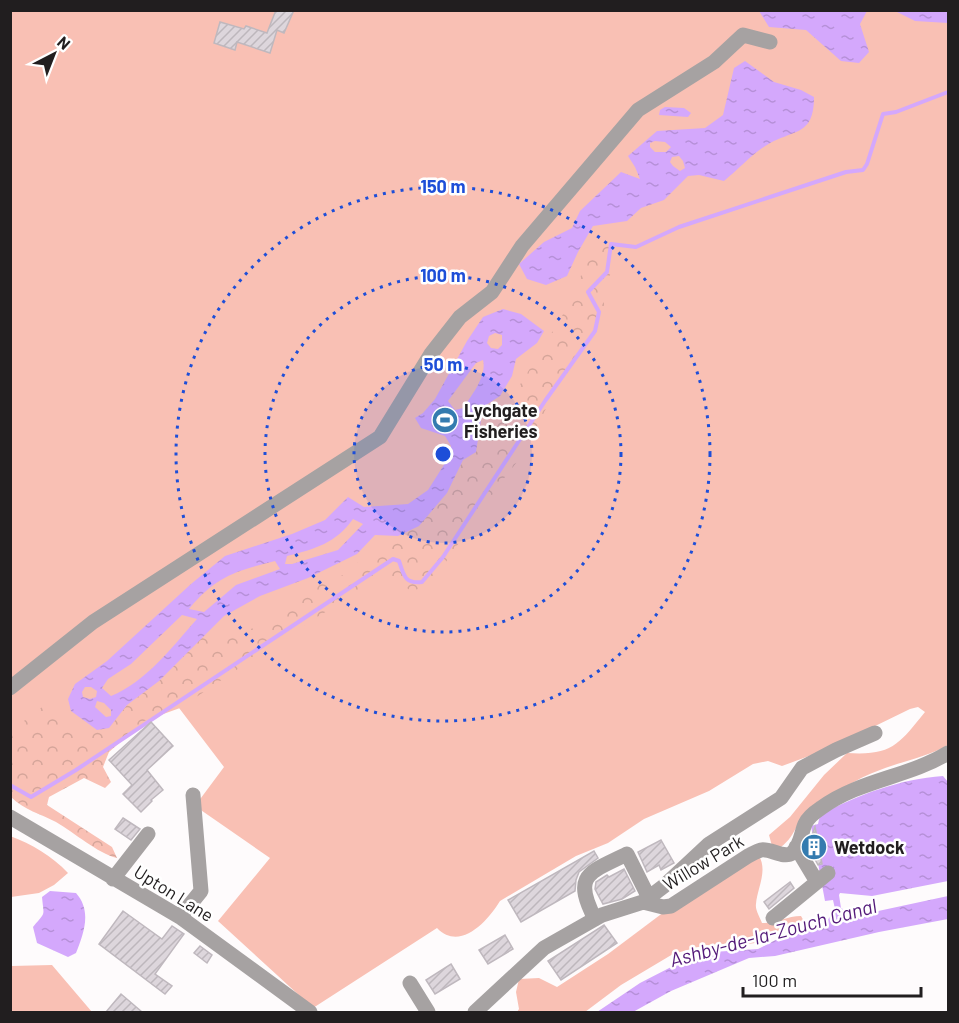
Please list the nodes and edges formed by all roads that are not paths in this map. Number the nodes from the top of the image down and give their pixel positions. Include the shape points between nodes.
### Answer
1 (770, 42) dead end
2 (10, 688) edge
3 (875, 733) dead end
4 (948, 753) edge
5 (193, 795) dead end
6 (10, 817) edge
7 (148, 834) dead end
8 (795, 847) junction
9 (113, 879) junction
10 (646, 900) junction
11 (180, 917) junction
12 (773, 918) dead end
13 (595, 919) junction
14 (410, 984) dead end
15 (310, 1012) edge
16 (428, 1012) edge
17 (475, 1012) edge

1 - 2 street via 743,35 714,62 638,110 522,246 492,292 460,317 431,354 380,437 93,622
3 - 10 street via 802,768 781,798 709,844
4 - 8 street via 900,776 836,798 808,819
5 - 11 street via 201,891
6 - 9 street, Upton Lane
7 - 9 street
8 - 10 street, Willow Park via 787,855 762,849 755,852 671,906
8 - 12 street via 822,877
9 - 11 street, Upton Lane
10 - 13 street, Willow Park
10 - 13 street via 627,854 594,871 585,882 585,896
11 - 15 street, Upton Lane
13 - 17 street, Willow Park via 544,948
14 - 16 street

